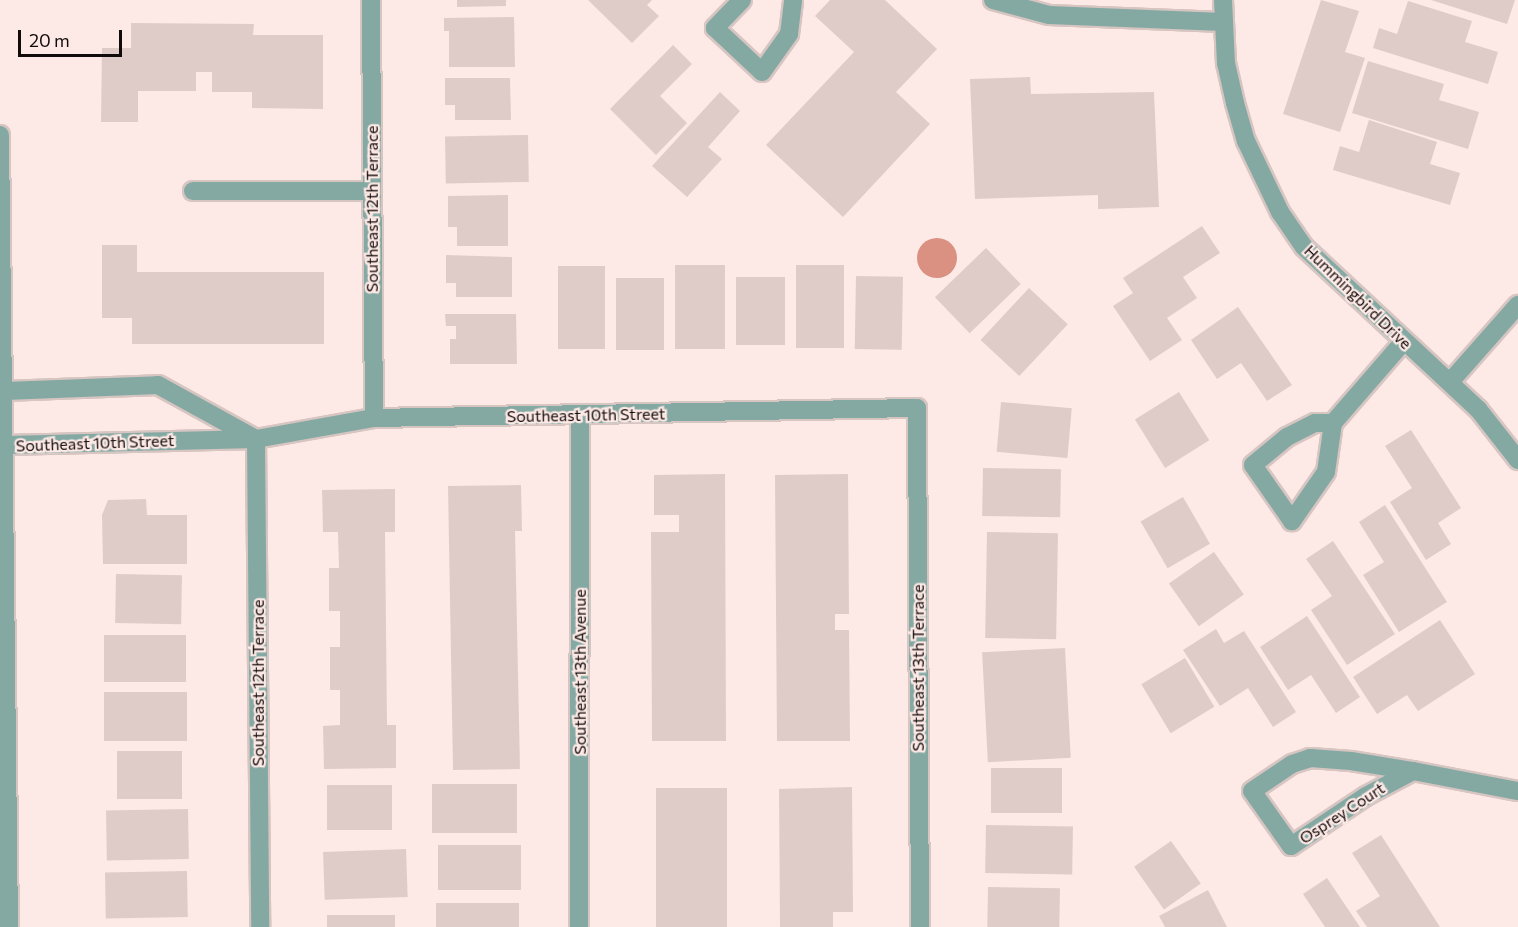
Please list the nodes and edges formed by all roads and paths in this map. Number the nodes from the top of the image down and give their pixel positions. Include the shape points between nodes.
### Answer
1 (371, 0) edge
2 (742, 0) edge
3 (793, 0) edge
4 (993, 0) edge
5 (1223, 0) edge
6 (1223, 21) junction
7 (0, 135) edge
8 (193, 191) dead end
9 (372, 191) junction
10 (1518, 305) edge
11 (1404, 341) junction
12 (1450, 382) junction
13 (5, 391) junction
14 (917, 408) joint
15 (580, 416) junction
16 (374, 418) junction
17 (1334, 423) junction
18 (256, 439) junction
19 (6, 445) junction
20 (1518, 460) edge
21 (1413, 771) junction
22 (1518, 791) edge
23 (9, 927) edge
24 (260, 927) edge
25 (579, 927) edge
26 (920, 927) edge

1 - 9 street, Southeast 12th Terrace
2 - 3 street via 715,28 762,72 789,34
4 - 6 street via 1049,15
5 - 6 street, Hummingbird Drive
6 - 11 street, Hummingbird Drive via 1226,63 1246,141 1281,212 1304,248
7 - 13 street
8 - 9 street
9 - 16 street, Southeast 12th Terrace
10 - 12 street
11 - 12 street, Hummingbird Drive
11 - 17 street
12 - 20 street, Hummingbird Drive via 1497,430
13 - 18 street via 158,385
13 - 19 street
14 - 15 street, Southeast 10th Street
14 - 26 street, Southeast 13th Terrace
15 - 16 street, Southeast 10th Street
15 - 25 street, Southeast 13th Avenue
16 - 18 street, Southeast 10th Street
17 - 17 street via 1315,423 1287,437 1253,465 1292,522 1326,472
18 - 19 street, Southeast 10th Street
18 - 24 street, Southeast 12th Terrace
19 - 23 street
21 - 21 street, Osprey Court via 1310,758 1292,764 1252,791 1291,846 1366,796
21 - 22 street, Osprey Court

